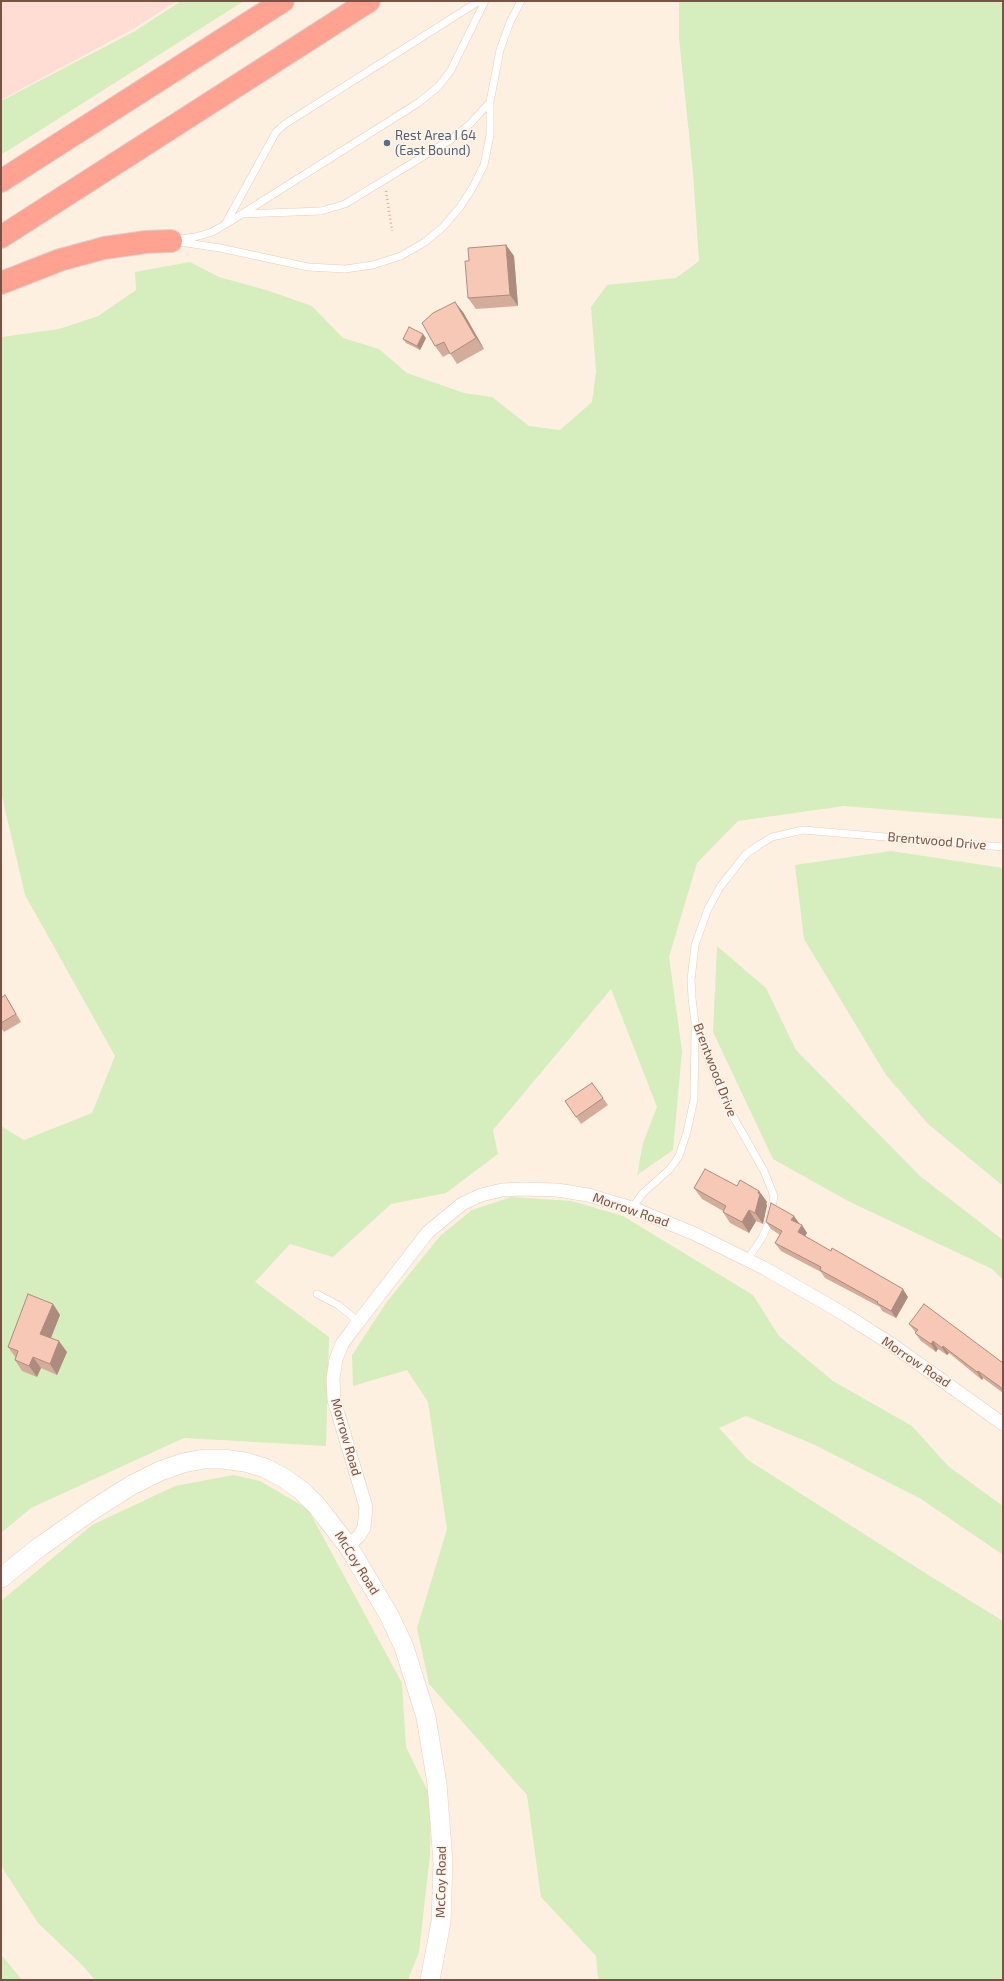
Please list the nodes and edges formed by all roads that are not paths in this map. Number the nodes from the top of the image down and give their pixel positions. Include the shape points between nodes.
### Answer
1 (283, 1) edge
2 (369, 1) edge
3 (479, 1) edge
4 (485, 1) edge
5 (521, 1) edge
6 (490, 102) junction
7 (1, 181) edge
8 (242, 214) junction
9 (226, 224) junction
10 (1, 237) edge
11 (171, 240) junction
12 (1, 283) edge
13 (1003, 847) edge
14 (696, 1023) junction
15 (632, 1208) junction
16 (747, 1260) junction
17 (317, 1294) dead end
18 (359, 1322) junction
19 (1003, 1424) edge
20 (348, 1546) junction
21 (1, 1578) edge
22 (430, 1980) edge

1 - 7 highway
2 - 10 highway
3 - 9 lane via 285,124 276,132
4 - 8 lane via 451,70 438,87 418,103
5 - 6 lane via 500,50
6 - 8 lane via 450,140 345,204 321,211
6 - 11 lane via 490,135 484,165 473,188 443,227 426,242 401,256 373,265 345,269 308,267
8 - 9 lane
9 - 11 lane via 195,237
11 - 12 highway via 104,248 60,260
13 - 14 lane, Brentwood Drive via 823,830 803,830 772,838 759,845 746,854 720,887 700,929 695,945 691,980
14 - 15 lane via 694,1099 679,1156 670,1169 643,1193
14 - 16 lane, Brentwood Drive via 706,1055 730,1111 764,1171 774,1196 770,1220 762,1238
15 - 16 street, Morrow Road via 695,1234
15 - 18 street, Morrow Road via 588,1195 557,1190 514,1189 481,1195 462,1204 428,1232
16 - 19 street, Morrow Road via 800,1288 888,1342
17 - 18 lane via 338,1305
18 - 20 street, Morrow Road via 342,1344 333,1378 334,1400 340,1424 366,1507 364,1528
20 - 21 street, McCoy Road via 317,1506 284,1478 266,1468 245,1462 204,1459 160,1471 132,1485 38,1548
20 - 22 street, McCoy Road via 389,1615 404,1647 432,1748 440,1813 443,1892 441,1922

